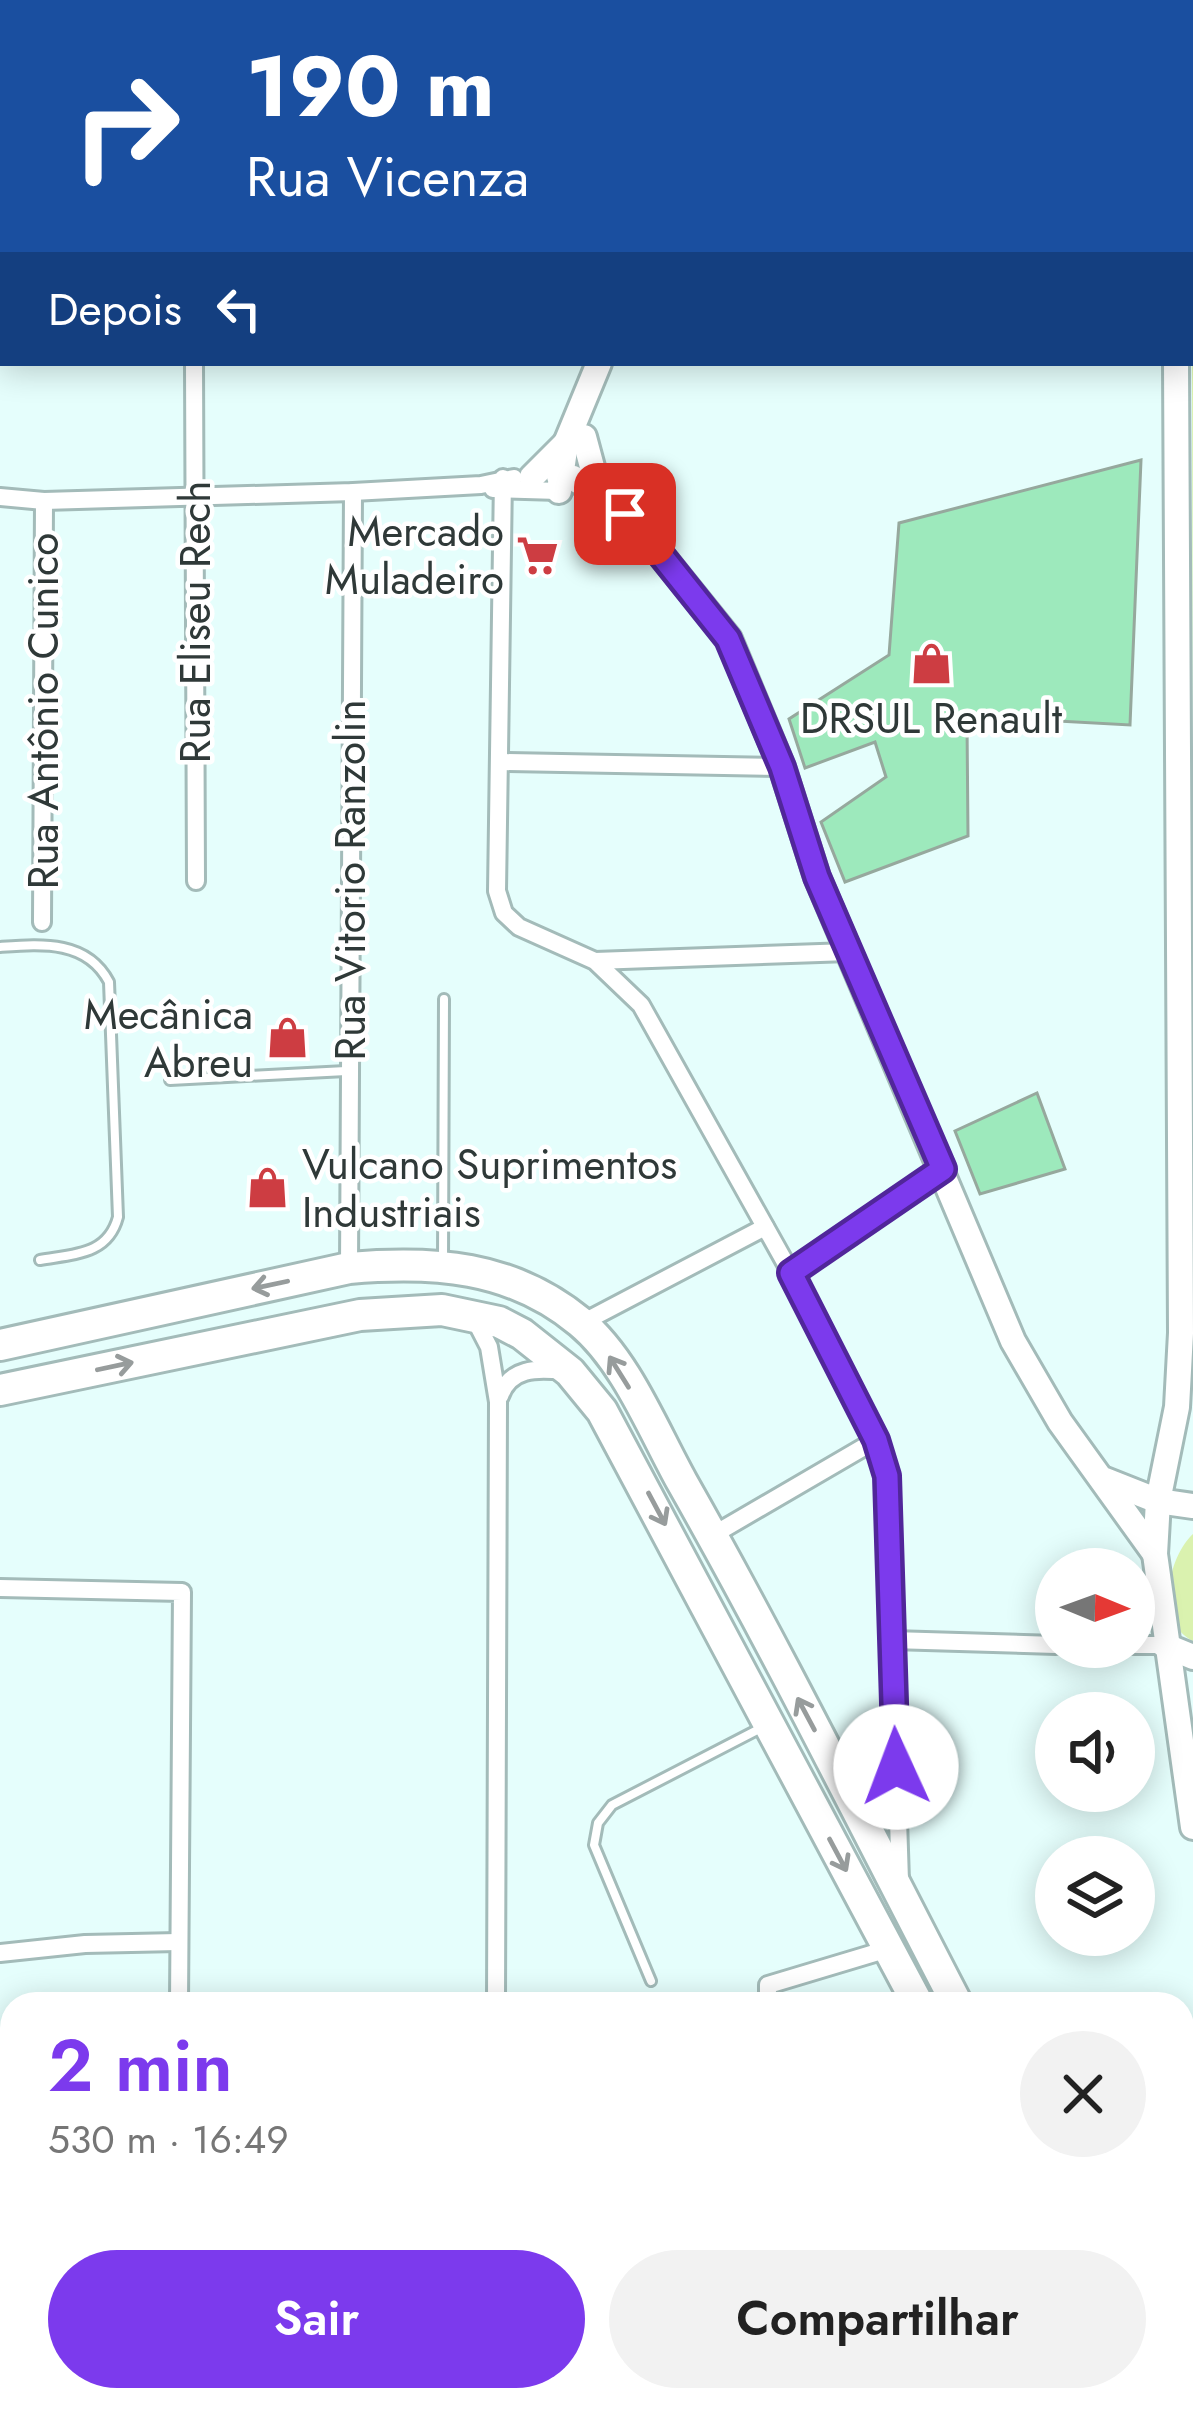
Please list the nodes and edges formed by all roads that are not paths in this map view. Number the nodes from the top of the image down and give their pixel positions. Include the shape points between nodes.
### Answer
1 (194, 366) edge
2 (598, 366) edge
3 (609, 366) edge
4 (1176, 366) edge
5 (575, 440) junction
6 (532, 477) junction
7 (503, 485) junction
8 (566, 485) junction
9 (353, 492) junction
10 (599, 493) junction
11 (195, 496) junction
12 (0, 497) edge
13 (44, 501) junction
14 (661, 555) junction
15 (502, 762) junction
16 (782, 767) junction
17 (196, 881) dead end
18 (42, 922) joint
19 (42, 944) junction
20 (0, 947) edge
21 (849, 952) junction
22 (596, 961) junction
23 (444, 999) dead end
24 (348, 1070) junction
25 (170, 1080) dead end
26 (943, 1169) junction
27 (765, 1227) junction
28 (40, 1260) dead end
29 (443, 1264) junction
30 (349, 1268) junction
31 (791, 1273) junction
32 (472, 1316) junction
33 (582, 1323) junction
34 (0, 1345) edge
35 (570, 1372) junction
36 (0, 1390) edge
37 (498, 1402) junction
38 (876, 1440) junction
39 (1105, 1480) junction
40 (1152, 1491) junction
41 (1193, 1506) edge
42 (712, 1535) junction
43 (1151, 1548) edge
44 (1155, 1548) edge
45 (1155, 1554) edge
46 (0, 1588) edge
47 (892, 1640) junction
48 (1035, 1644) edge
49 (1155, 1645) edge
50 (1164, 1645) junction
51 (1193, 1657) edge
52 (770, 1724) junction
53 (1193, 1827) edge
54 (900, 1894) junction
55 (178, 1942) junction
56 (888, 1949) junction
57 (0, 1954) edge
58 (651, 1981) dead end
59 (178, 1992) edge
60 (496, 1992) edge
61 (768, 1992) edge
62 (911, 1992) edge
63 (951, 1992) edge

1 - 11 street, Rua Eliseu Rech
2 - 5 street
3 - 5 street
4 - 40 street via 1181,1333 1177,1407
5 - 6 street
5 - 8 street
5 - 10 street
6 - 7 street
6 - 8 street
7 - 8 street
7 - 9 street
7 - 15 street
8 - 10 street
8 - 14 street
9 - 11 street
9 - 24 street, Rua Vitorio Ranzolin
10 - 14 street via 651,536
11 - 13 street
11 - 17 street, Rua Eliseu Rech
12 - 13 street
13 - 18 street, Rua Antônio Cunico
14 - 16 street via 728,639
15 - 16 street
15 - 22 street via 497,891 504,913 552,946
16 - 21 street
18 - 19 lane
19 - 20 lane
19 - 28 lane via 99,962 109,982 118,1217 103,1244
21 - 22 street
21 - 26 street
22 - 27 street via 641,1005
23 - 29 lane
24 - 25 lane
24 - 30 street, Rua Vitorio Ranzolin
26 - 31 street
26 - 39 street via 1013,1341
27 - 31 street
27 - 33 street
29 - 30 highway
29 - 33 highway via 541,1294
30 -> 34 highway
31 - 38 street
32 - 35 highway via 523,1334
36 -> 32 highway via 360,1315
32 - 37 street via 489,1347
42 -> 33 highway
35 - 37 street via 518,1373 505,1381
35 -> 52 highway via 640,1476
37 - 60 street
38 - 42 street
38 - 47 street via 887,1476
39 - 40 street
39 - 43 street
40 - 41 street
40 - 44 street
54 -> 42 highway
45 - 50 street
46 - 55 street via 182,1592
47 - 48 street
47 - 54 street
49 - 50 street
50 - 51 street
50 - 53 street
52 -> 56 highway
52 - 58 lane via 612,1805 598,1823 594,1845
54 - 63 highway
55 - 57 street
55 - 59 street
56 - 61 street via 768,1985
56 - 62 highway

